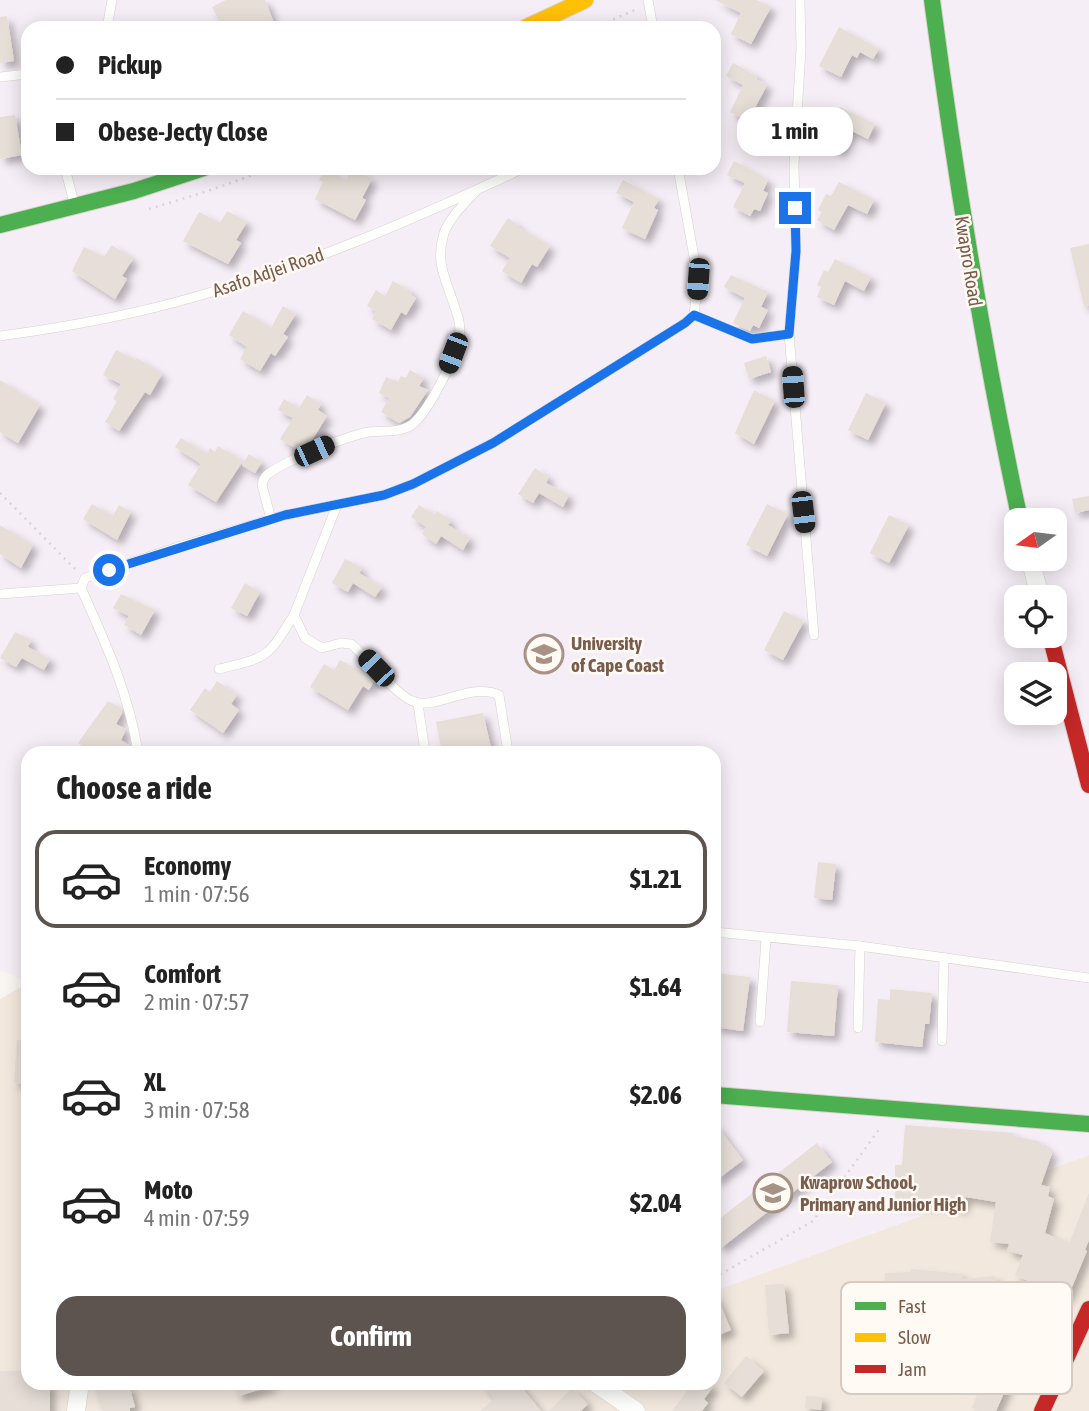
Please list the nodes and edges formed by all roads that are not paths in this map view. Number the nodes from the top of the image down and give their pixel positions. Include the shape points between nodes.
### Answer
1 (112, 0) edge
2 (585, 0) edge
3 (800, 0) edge
4 (932, 0) edge
5 (648, 2) edge
6 (108, 21) edge
7 (540, 21) edge
8 (652, 21) edge
9 (21, 75) edge
10 (0, 78) edge
11 (67, 175) edge
12 (183, 175) edge
13 (509, 175) edge
14 (679, 175) edge
15 (477, 190) junction
16 (75, 205) junction
17 (0, 225) edge
18 (694, 315) junction
19 (789, 334) junction
20 (0, 336) edge
21 (337, 505) junction
22 (1017, 508) edge
23 (271, 519) junction
24 (81, 588) junction
25 (0, 594) edge
26 (294, 615) junction
27 (814, 635) dead end
28 (1053, 648) edge
29 (219, 669) dead end
30 (418, 704) junction
31 (137, 746) edge
32 (424, 746) edge
33 (507, 746) edge
34 (1089, 785) edge
35 (721, 933) edge
36 (766, 939) junction
37 (860, 946) junction
38 (944, 957) junction
39 (1089, 978) edge
40 (760, 1022) dead end
41 (858, 1028) dead end
42 (942, 1041) dead end
43 (721, 1096) edge
44 (1089, 1124) edge
45 (1089, 1308) edge
46 (1072, 1345) edge
47 (79, 1390) edge
48 (606, 1390) edge
49 (1050, 1394) edge
50 (76, 1411) edge
51 (636, 1411) edge
52 (1042, 1411) edge

1 - 6 lane
2 - 7 street
3 - 19 lane via 796,251
4 - 22 street, Kwapro Road via 974,294
5 - 8 lane
9 - 10 lane
11 - 16 lane
12 - 16 street
13 - 15 lane, Asafo Adjei Road
14 - 18 lane via 698,279
15 - 20 lane, Asafo Adjei Road via 348,244 199,296 107,319
15 - 23 lane via 444,233 442,271 457,312 460,336 434,396 408,427 332,442 268,474 262,485
16 - 17 street
18 - 19 lane via 752,339
18 - 21 lane via 493,443 403,488
19 - 27 lane
21 - 23 lane
21 - 26 lane
23 - 24 lane via 85,578
24 - 25 lane
24 - 31 lane via 120,677
26 - 29 lane via 265,656
26 - 30 lane via 313,644 322,648 351,644 405,698
28 - 34 street
30 - 32 lane
30 - 33 lane via 478,692 499,695
35 - 36 lane
36 - 37 lane
36 - 40 lane
37 - 38 lane
37 - 41 lane
38 - 39 lane
38 - 42 lane
43 - 44 street
45 - 46 street
47 - 50 street
48 - 51 street
49 - 52 street

